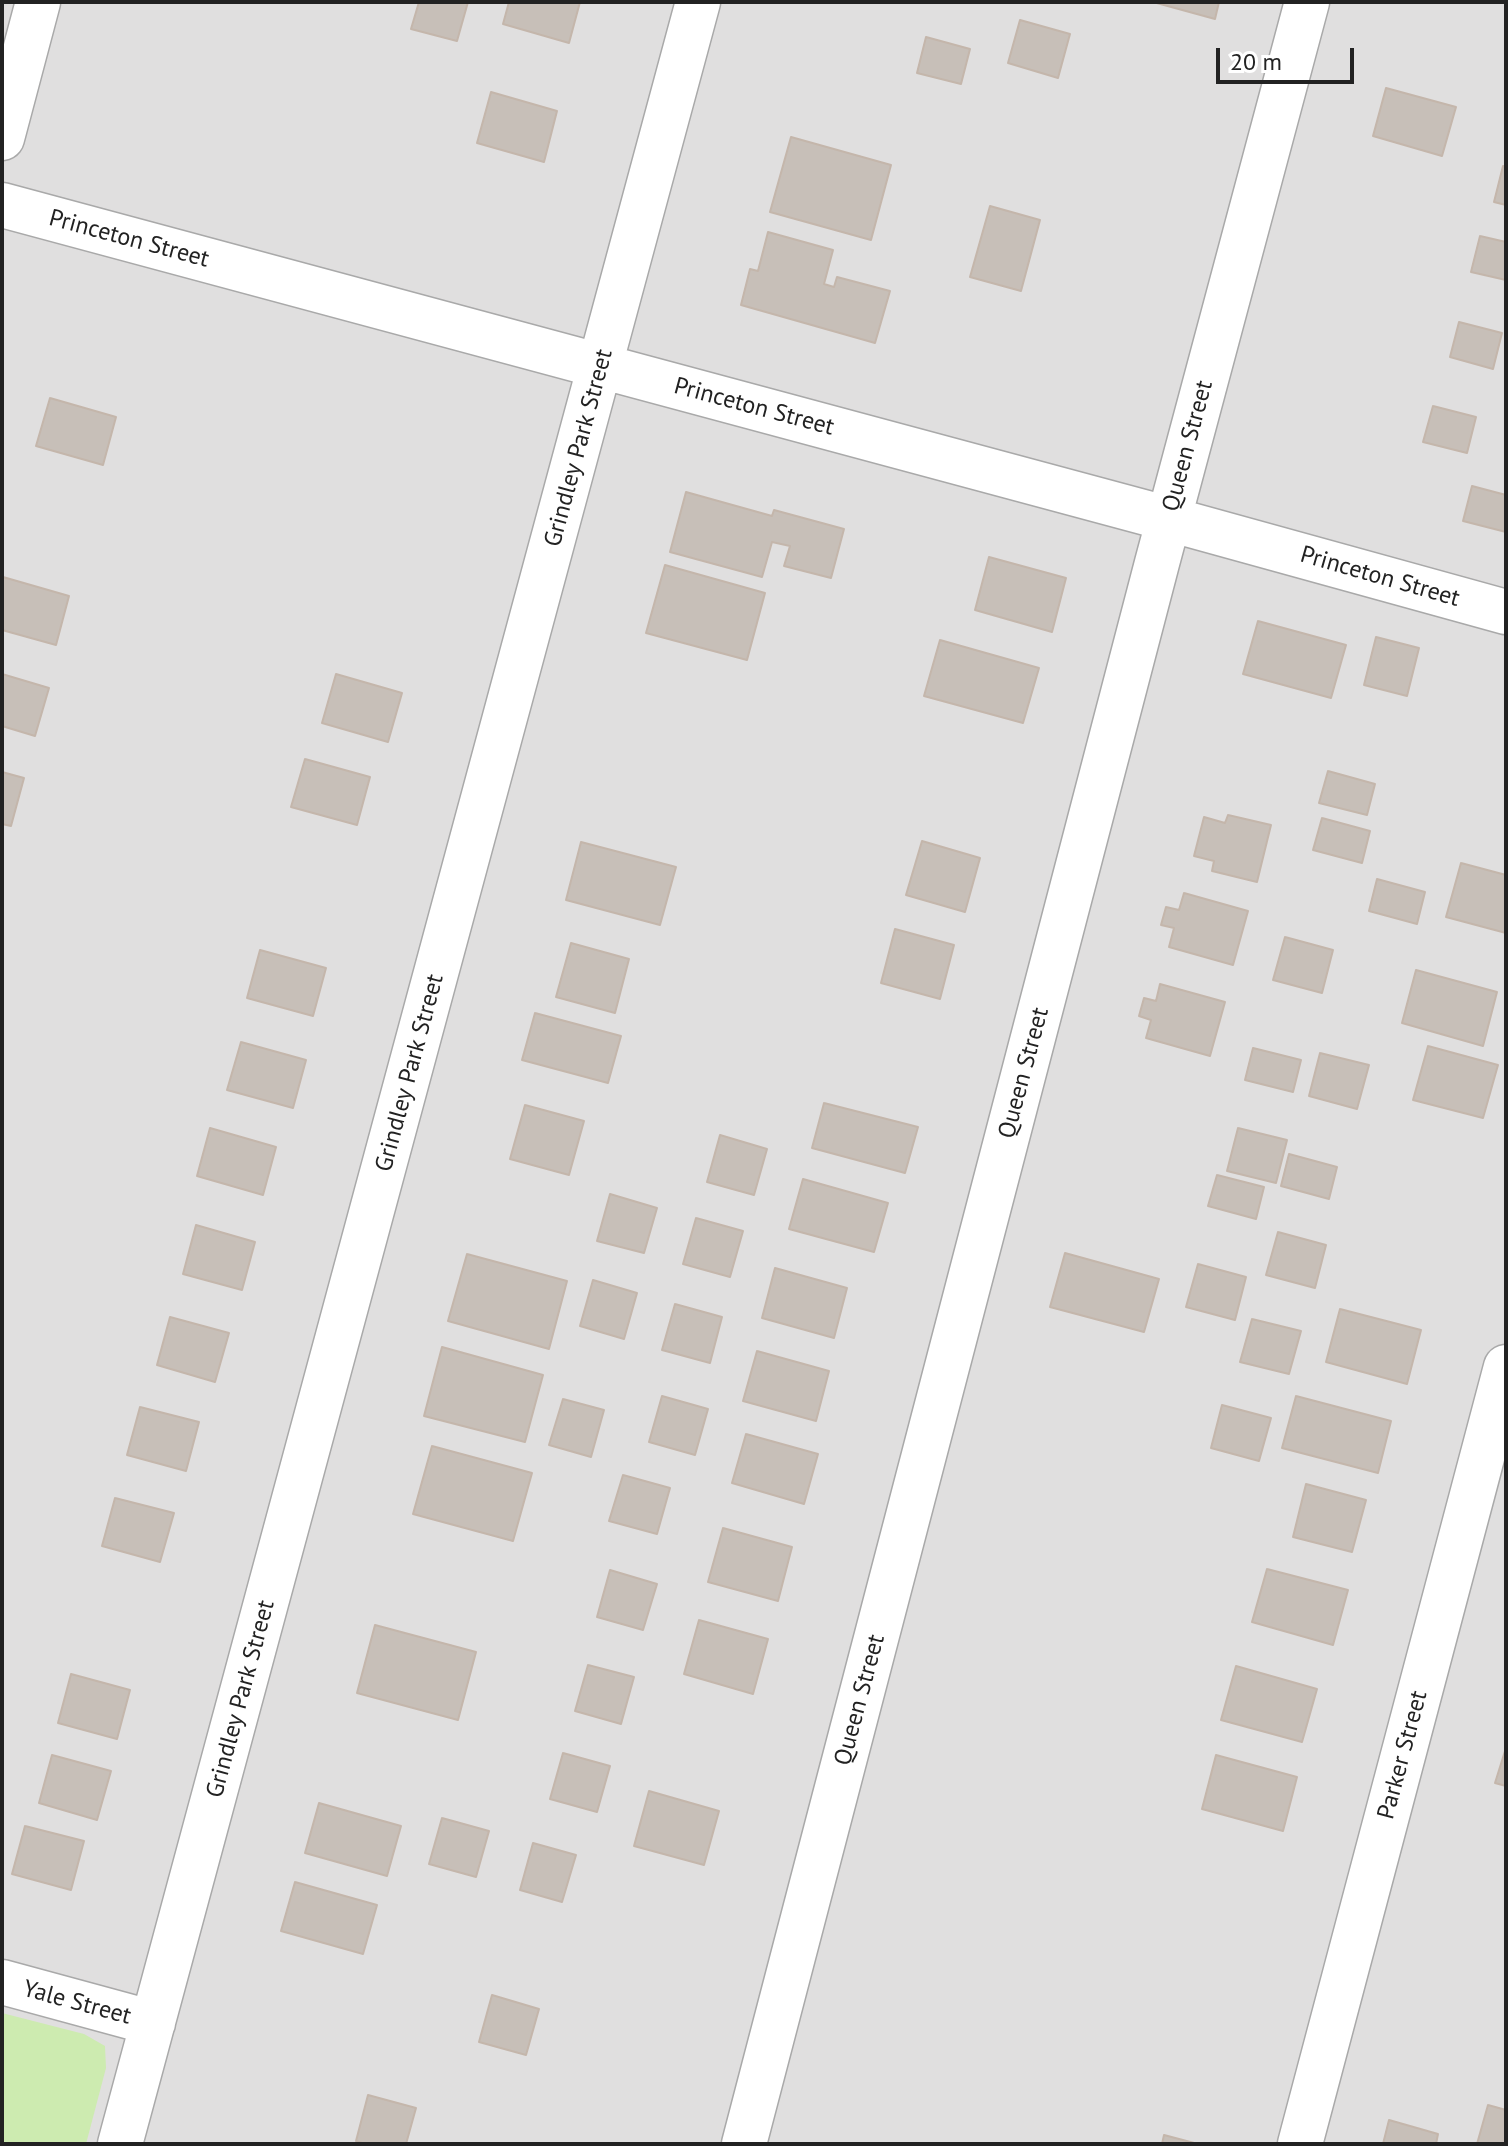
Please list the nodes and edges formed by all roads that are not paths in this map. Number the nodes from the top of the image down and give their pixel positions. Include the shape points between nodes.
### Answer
1 (38, 2) edge
2 (698, 2) edge
3 (1307, 2) edge
4 (2, 138) edge
5 (2, 205) edge
6 (601, 366) junction
7 (1169, 519) junction
8 (1506, 612) edge
9 (1506, 1367) edge
10 (2, 1982) edge
11 (153, 2023) junction
12 (120, 2144) edge
13 (744, 2144) edge
14 (1300, 2144) edge

1 - 4 street
2 - 6 street, Grindley Park Street
3 - 7 street, Queen Street
5 - 6 street, Princeton Street
6 - 7 street, Princeton Street
6 - 11 street, Grindley Park Street
7 - 8 street, Princeton Street
7 - 13 street, Queen Street
9 - 14 street, Parker Street
10 - 11 street, Yale Street
11 - 12 street, Grindley Park Street

